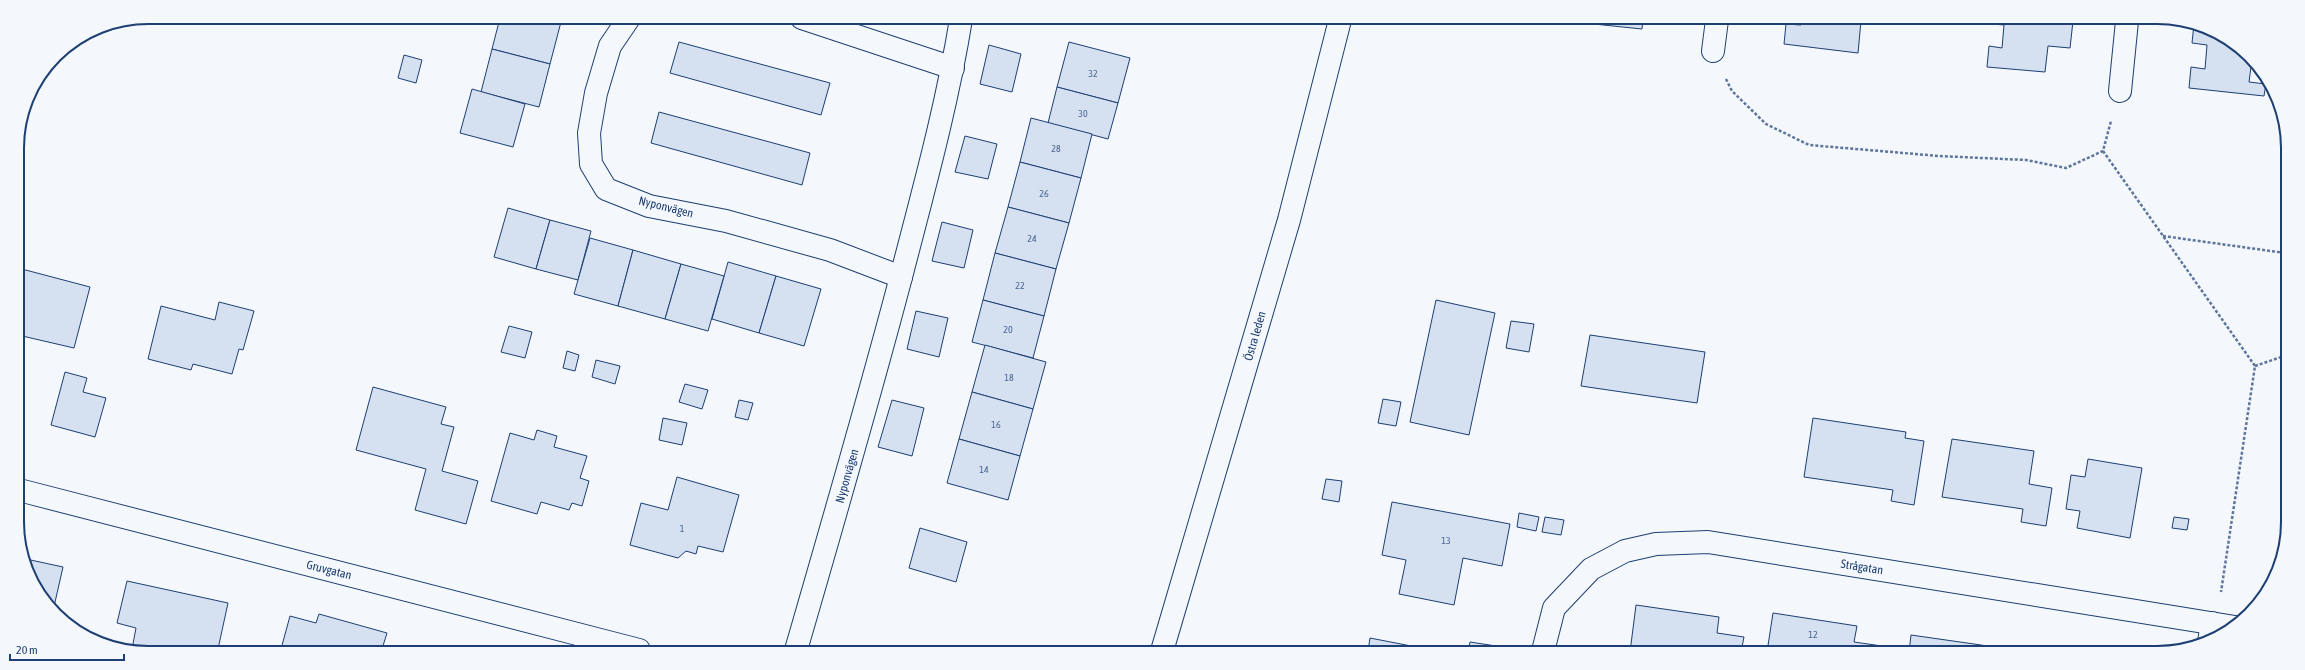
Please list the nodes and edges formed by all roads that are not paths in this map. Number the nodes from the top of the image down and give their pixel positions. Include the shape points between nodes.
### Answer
1 (625, 24) edge
2 (820, 24) edge
3 (960, 24) edge
4 (1339, 24) edge
5 (1716, 24) edge
6 (2127, 24) edge
7 (1713, 51) road end
8 (953, 68) junction
9 (2120, 91) road end
10 (901, 277) junction
11 (24, 491) edge
12 (2211, 632) edge
13 (624, 646) edge
14 (797, 646) edge
15 (1163, 646) edge
16 (1544, 646) edge

1 - 10 street, Nyponvägen via 610,46 596,94 589,133 591,164 606,189 649,206 726,221 830,250
2 - 8 street
3 - 8 street, Nyponvägen
4 - 15 street, Östra leden via 1289,220
5 - 7 street
6 - 9 street
8 - 10 street, Nyponvägen
10 - 14 street, Nyponvägen
11 - 13 street, Gruvgatan
12 - 16 street, Strågatan via 1708,542 1656,544 1625,551 1591,569 1554,608

